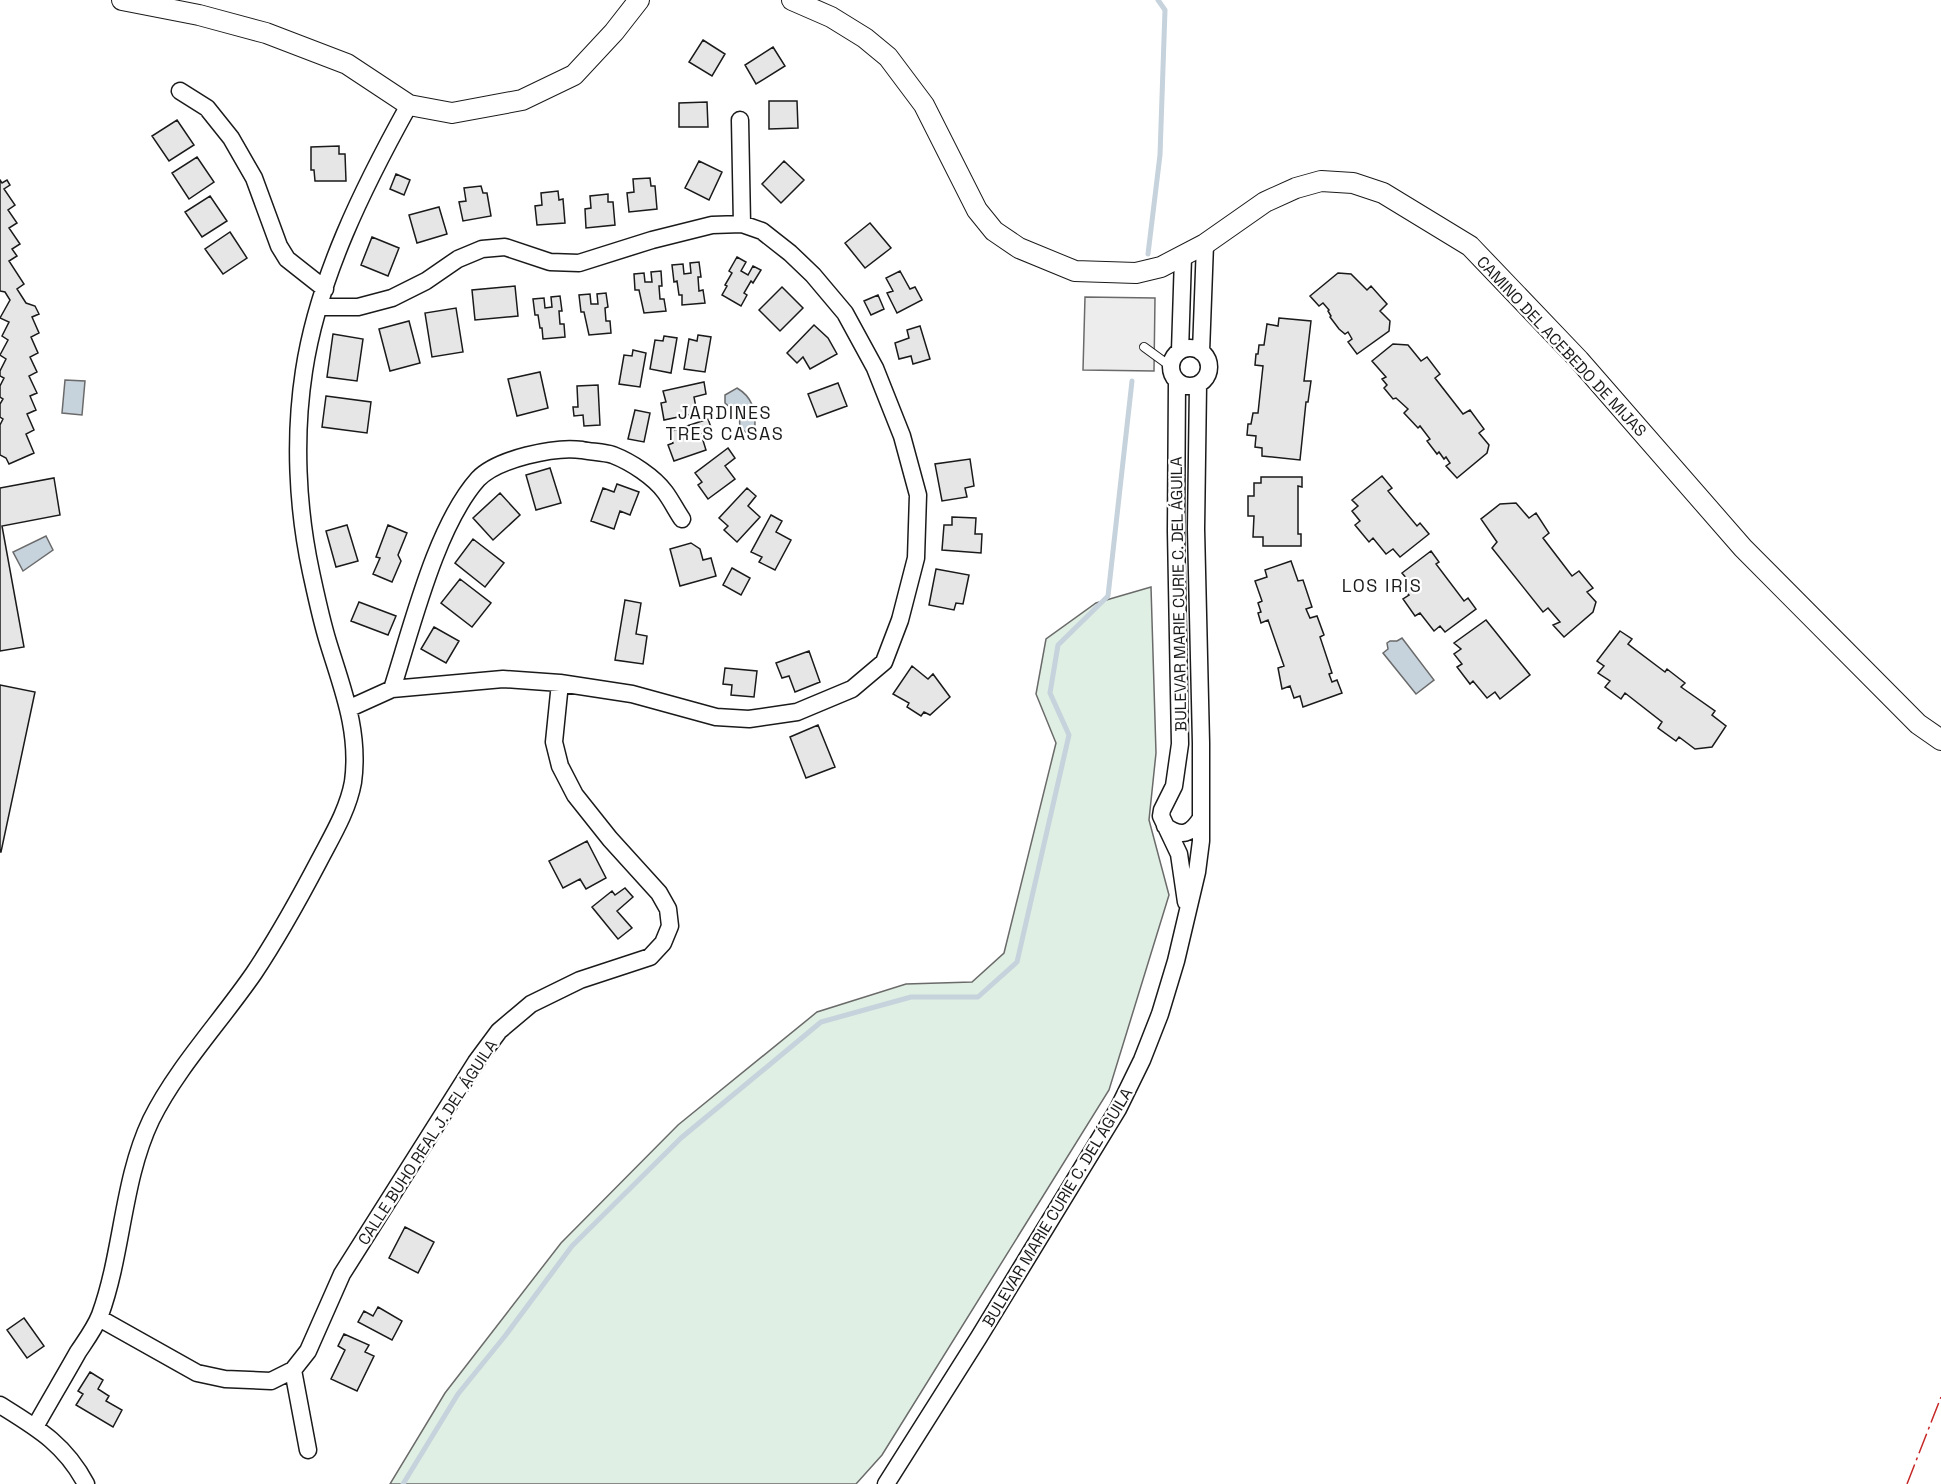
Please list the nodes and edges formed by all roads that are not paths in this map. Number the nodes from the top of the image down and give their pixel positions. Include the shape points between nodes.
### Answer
1 (122, 0) edge
2 (639, 0) edge
3 (792, 0) edge
4 (180, 91) dead end
5 (409, 105) junction
6 (740, 120) dead end
7 (742, 224) junction
8 (1204, 244) junction
9 (1183, 257) junction
10 (325, 289) junction
11 (319, 307) junction
12 (1144, 347) dead end
13 (1180, 351) junction
14 (1201, 352) junction
15 (1170, 366) junction
16 (1177, 382) junction
17 (1198, 385) junction
18 (682, 519) dead end
19 (560, 683) junction
20 (392, 689) junction
21 (350, 708) junction
22 (1941, 740) edge
23 (1165, 803) junction
24 (1201, 812) junction
25 (1165, 826) junction
26 (1187, 912) junction
27 (99, 1318) junction
28 (293, 1371) junction
29 (0, 1405) edge
30 (35, 1427) junction
31 (308, 1450) dead end
32 (86, 1484) edge
33 (886, 1484) edge

1 - 5 street via 266,33 347,64
2 - 5 street via 574,75 522,100 452,113
3 - 9 street, CAMINO DEL ACEBEDO DE MIJAS via 831,17 888,57 924,105 977,210 994,231 1018,248 1076,271 1109,273 1136,273
4 - 10 street via 207,108 231,138 254,178 287,259
5 - 10 street via 358,204
6 - 7 street
7 - 11 street via 712,225 579,263 550,262 505,247 482,249 392,298 358,307
7 - 19 street via 762,231 790,253 845,313 875,368 902,436 918,495 916,558 884,662 852,689 797,712 749,719 716,717 632,694
8 - 9 street, CAMINO DEL ACEBEDO DE MIJAS
8 - 14 street
8 - 22 street, CAMINO DEL ACEBEDO DE MIJAS via 1265,202 1321,181 1353,183 1383,193 1470,246 1580,360 1743,548 1918,724
9 - 13 street
10 - 11 street
11 - 21 street via 304,371 298,438 300,497 310,569 327,639
12 - 15 lane
13 - 14 street via 1191,348
13 - 15 street
14 - 17 street via 1209,369
15 - 16 street
16 - 17 street
16 - 23 street, BULEVAR MARIE CURIE C. DEL ÁGUILA via 1180,744 1174,786
17 - 24 street, BULEVAR MARIE CURIE C. DEL ÁGUILA via 1196,529
18 - 20 street via 664,490 641,470 613,455 575,449 537,452 509,461 480,477 460,504 435,557
19 - 20 street via 503,679
19 - 28 street, CALLE BUHO REAL J. DEL ÁGUILA via 554,742 560,766 575,795 659,893 668,909 670,926 663,943 650,957 580,980 531,1005 499,1031 342,1274 308,1351
20 - 21 street
21 - 27 street via 352,783 339,824 255,972 173,1083 151,1120 136,1161
23 - 24 street via 1185,795 1197,801
23 - 25 street, BULEVAR MARIE CURIE C. DEL ÁGUILA via 1161,816
24 - 25 street via 1193,830 1174,832
24 - 26 street, BULEVAR MARIE CURIE C. DEL ÁGUILA via 1197,872
25 - 26 street, BULEVAR MARIE CURIE C. DEL ÁGUILA via 1179,854
26 - 33 street, BULEVAR MARIE CURIE C. DEL ÁGUILA via 1160,1014 1119,1109
27 - 28 street via 197,1373 271,1381
27 - 30 street
28 - 31 street
29 - 30 street
30 - 32 street via 75,1463

